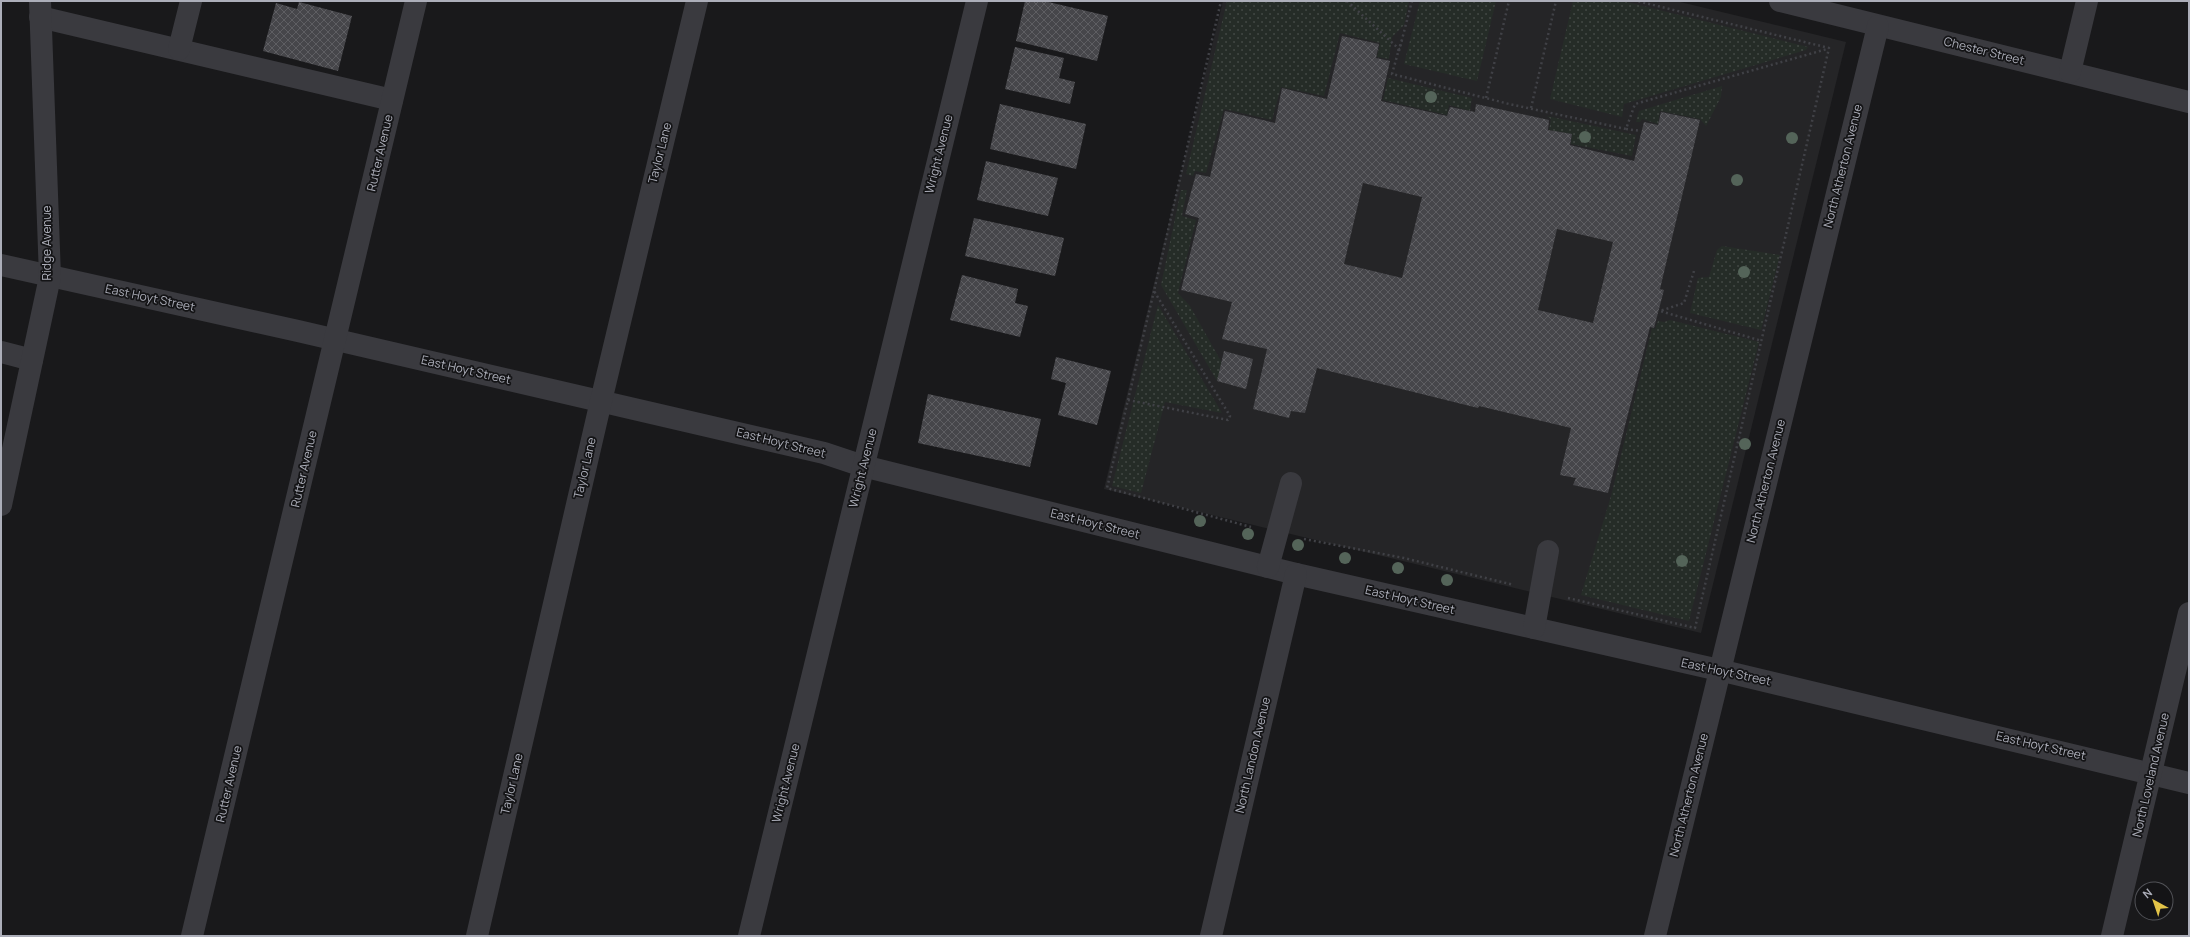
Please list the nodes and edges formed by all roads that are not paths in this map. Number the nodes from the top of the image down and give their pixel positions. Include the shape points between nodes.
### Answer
1 (191, 1) edge
2 (416, 1) edge
3 (697, 1) edge
4 (977, 1) edge
5 (1780, 1) edge
6 (2087, 1) edge
7 (40, 9) edge
8 (1878, 26) junction
9 (179, 49) junction
10 (2070, 72) junction
11 (392, 100) junction
12 (2189, 102) edge
13 (1, 265) edge
14 (50, 277) junction
15 (335, 339) junction
16 (1, 352) edge
17 (32, 360) junction
18 (600, 401) junction
19 (6, 455) edge
20 (863, 466) junction
21 (1291, 482) dead end
22 (1, 505) edge
23 (1548, 551) dead end
24 (1268, 567) junction
25 (1296, 574) junction
26 (2189, 613) edge
27 (1534, 628) junction
28 (1719, 670) junction
29 (2151, 775) junction
30 (2189, 783) edge
31 (192, 936) edge
32 (477, 936) edge
33 (749, 936) edge
34 (1211, 936) edge
35 (1655, 936) edge
36 (2112, 936) edge

1 - 9 street
2 - 11 street, Rutter Avenue
3 - 18 street, Taylor Lane
4 - 20 street, Wright Avenue
5 - 8 street, Chester Street
6 - 10 street
7 - 9 street
7 - 14 street, Ridge Avenue
8 - 10 street, Chester Street
8 - 28 street, North Atherton Avenue
9 - 11 street
10 - 12 street, Chester Street
11 - 15 street, Rutter Avenue
13 - 14 street, East Hoyt Street
14 - 15 street, East Hoyt Street
14 - 17 street, Ridge Avenue
15 - 18 street, East Hoyt Street
15 - 31 street, Rutter Avenue
16 - 17 street
17 - 19 street, Ridge Avenue
18 - 20 street, East Hoyt Street via 824,453
18 - 32 street, Taylor Lane
19 - 22 street, Ridge Avenue
20 - 24 street, East Hoyt Street
20 - 33 street, Wright Avenue
21 - 24 street
23 - 27 street
24 - 25 street, East Hoyt Street
25 - 27 street, East Hoyt Street
25 - 34 street, North Landon Avenue
26 - 29 street, North Loveland Avenue
27 - 28 street, East Hoyt Street
28 - 29 street, East Hoyt Street via 2109,762
28 - 35 street, North Atherton Avenue
29 - 30 street, East Hoyt Street
29 - 36 street, North Loveland Avenue

